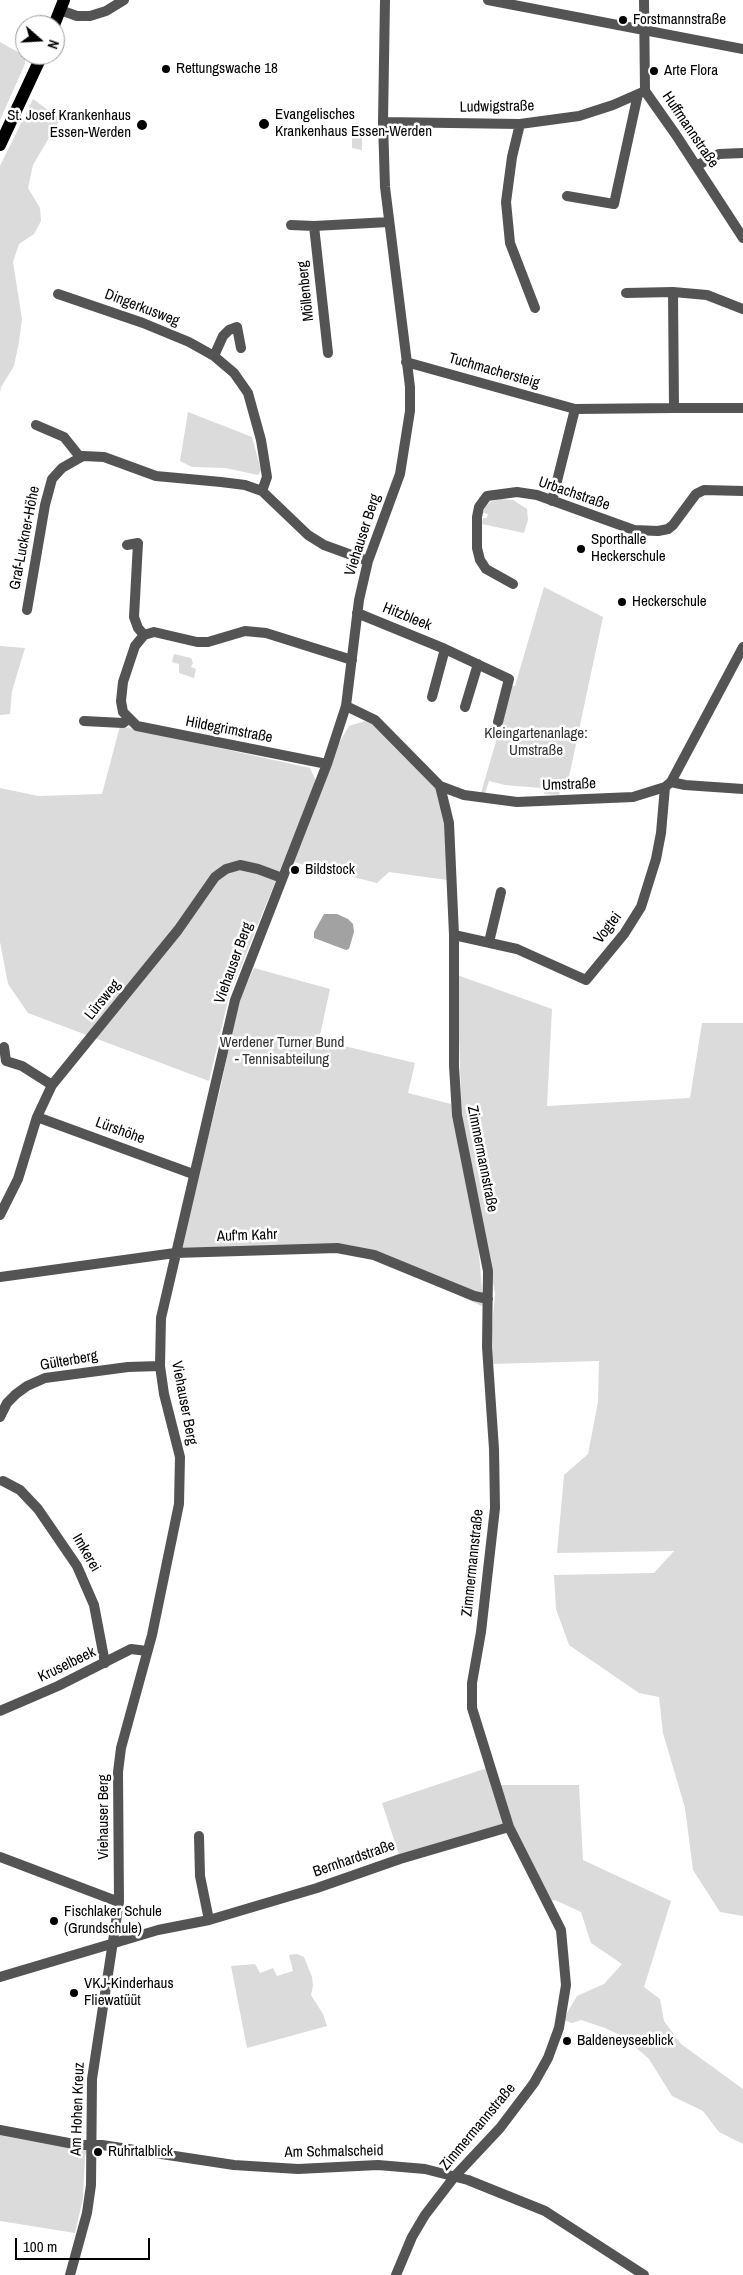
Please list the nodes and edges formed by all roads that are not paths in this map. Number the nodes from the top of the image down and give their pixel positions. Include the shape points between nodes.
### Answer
1 (124, 0) edge
2 (384, 0) edge
3 (488, 0) edge
4 (644, 0) edge
5 (62, 5) edge
6 (643, 29) junction
7 (743, 49) edge
8 (37, 65) edge
9 (641, 92) junction
10 (383, 122) junction
11 (520, 124) junction
12 (0, 145) edge
13 (743, 152) edge
14 (696, 166) junction
15 (567, 196) dead end
16 (389, 222) junction
17 (291, 224) dead end
18 (314, 226) junction
19 (743, 238) edge
20 (673, 292) junction
21 (626, 293) dead end
22 (58, 294) dead end
23 (535, 308) dead end
24 (743, 308) edge
25 (241, 348) dead end
26 (328, 353) dead end
27 (214, 356) junction
28 (406, 362) junction
29 (575, 408) junction
30 (674, 408) junction
31 (743, 408) edge
32 (36, 425) dead end
33 (80, 457) junction
34 (262, 491) junction
35 (743, 491) edge
36 (552, 501) junction
37 (127, 545) dead end
38 (368, 561) junction
39 (514, 584) dead end
40 (27, 610) dead end
41 (357, 612) junction
42 (144, 635) junction
43 (743, 647) edge
44 (445, 649) junction
45 (352, 660) junction
46 (478, 664) junction
47 (432, 697) dead end
48 (346, 706) junction
49 (465, 707) dead end
50 (128, 719) junction
51 (84, 721) dead end
52 (498, 722) dead end
53 (327, 764) junction
54 (668, 784) junction
55 (440, 786) junction
56 (743, 789) edge
57 (282, 878) junction
58 (502, 892) dead end
59 (454, 935) junction
60 (489, 942) junction
61 (4, 1047) dead end
62 (52, 1085) junction
63 (37, 1117) junction
64 (193, 1174) junction
65 (4, 1200) edge
66 (0, 1215) edge
67 (174, 1253) junction
68 (0, 1277) edge
69 (488, 1299) junction
70 (160, 1366) junction
71 (0, 1418) edge
72 (1, 1479) edge
73 (147, 1651) junction
74 (105, 1663) junction
75 (0, 1711) edge
76 (509, 1827) junction
77 (199, 1836) dead end
78 (0, 1857) edge
79 (119, 1902) junction
80 (209, 1920) junction
81 (114, 1943) junction
82 (0, 1977) edge
83 (0, 2130) edge
84 (92, 2146) junction
85 (455, 2176) junction
86 (70, 2275) edge
87 (396, 2275) edge
88 (644, 2275) edge

1 - 5 street via 90,16 77,16
2 - 10 street, Viehauser Berg
3 - 6 street
4 - 6 street, Huffmannstraße
6 - 7 street
6 - 9 street, Huffmannstraße
8 - 12 main road
9 - 11 street, Ludwigstraße via 613,106 579,116
9 - 14 street, Huffmannstraße
9 - 15 street via 614,204
10 - 11 street, Ludwigstraße
10 - 16 street, Viehauser Berg
11 - 23 street via 506,202 510,243
13 - 14 street via 719,154
14 - 19 street, Huffmannstraße
16 - 18 street
16 - 28 street, Viehauser Berg
17 - 18 street
18 - 26 street, Möllenberg
20 - 21 street
20 - 24 street via 707,295
20 - 30 street
22 - 27 street, Dingerkusweg via 143,323
25 - 27 street via 236,327 223,336
27 - 34 street, Dingerkusweg via 234,374 248,394 267,477
28 - 29 street, Tuchmachersteig
28 - 38 street, Viehauser Berg via 410,411 400,474
29 - 30 street, Tuchmachersteig
29 - 36 street
30 - 31 street, Tuchmachersteig
32 - 33 street via 64,437
33 - 34 street via 104,457 156,476 245,485
33 - 40 street, Graf-Luckner-Höhe via 52,479
34 - 38 street via 308,535 324,545
35 - 36 street, Urbachstraße via 704,490 696,494 673,525 658,531 634,530
36 - 39 street, Urbachstraße via 517,492 499,493 487,496 479,507 477,548 480,560 486,568
37 - 42 street via 138,543 134,617
38 - 41 street, Viehauser Berg
41 - 44 street, Hitzbleek
41 - 45 street, Viehauser Berg
42 - 45 street via 154,632 187,641 208,642 246,631 266,632
42 - 50 street via 135,646 123,682 121,701
43 - 54 street
44 - 46 street, Hitzbleek
44 - 47 street
45 - 48 street, Viehauser Berg
46 - 49 street
46 - 52 street, Hitzbleek via 510,679
48 - 53 street, Viehauser Berg
48 - 55 street, Umstraße via 376,720
50 - 51 street via 124,723
50 - 53 street, Hildegrimstraße via 137,726
53 - 57 street, Viehauser Berg
54 - 55 street, Umstraße via 626,798 517,802 478,798
54 - 56 street
54 - 60 street, Vogtei via 656,859 641,907 624,934 586,980 517,950
55 - 59 street, Zimmermannstraße via 448,822
57 - 62 street, Lürsweg via 240,865 220,872 178,930
57 - 64 street, Viehauser Berg via 235,1000
58 - 60 street
59 - 60 street, Vogtei
59 - 69 street, Zimmermannstraße via 456,1115 488,1270
61 - 62 street via 6,1061 22,1066
62 - 63 street, Lürsweg
63 - 64 street, Lürshöhe
63 - 65 street, Lürsweg via 18,1179
64 - 67 street, Viehauser Berg
65 - 66 street, Lürsweg
67 - 68 street, Auf'm Kahr
67 - 69 street, Auf'm Kahr via 354,1250
67 - 70 street, Viehauser Berg via 161,1318
69 - 76 street, Zimmermannstraße via 487,1347 495,1508 472,1683 472,1708
70 - 71 street, Gülterberg via 45,1378 16,1394
70 - 73 street, Viehauser Berg via 180,1458 179,1504
72 - 74 street, Imkerei via 20,1490 38,1509 77,1566 94,1605
73 - 74 street, Kruselbeek via 131,1649
73 - 79 street, Viehauser Berg via 121,1748 118,1772
74 - 75 street, Kruselbeek
76 - 80 street, Bernhardstraße via 400,1858 317,1888
76 - 85 street, Zimmermannstraße via 561,1930 566,1984 563,2011 550,2051 534,2083 500,2128
77 - 80 street via 200,1876
78 - 79 street
79 - 81 street, Viehauser Berg
80 - 81 street, Bernhardstraße
81 - 82 street, Bernhardstraße
81 - 84 street, Am Hohen Kreuz via 92,2079
83 - 84 street, Am Schmalscheid
84 - 85 street, Am Schmalscheid via 244,2166 298,2169 405,2166
84 - 86 street, Am Hohen Kreuz via 87,2213
85 - 87 street, Zimmermannstraße via 425,2215
85 - 88 street, Am Schmalscheid via 545,2211

